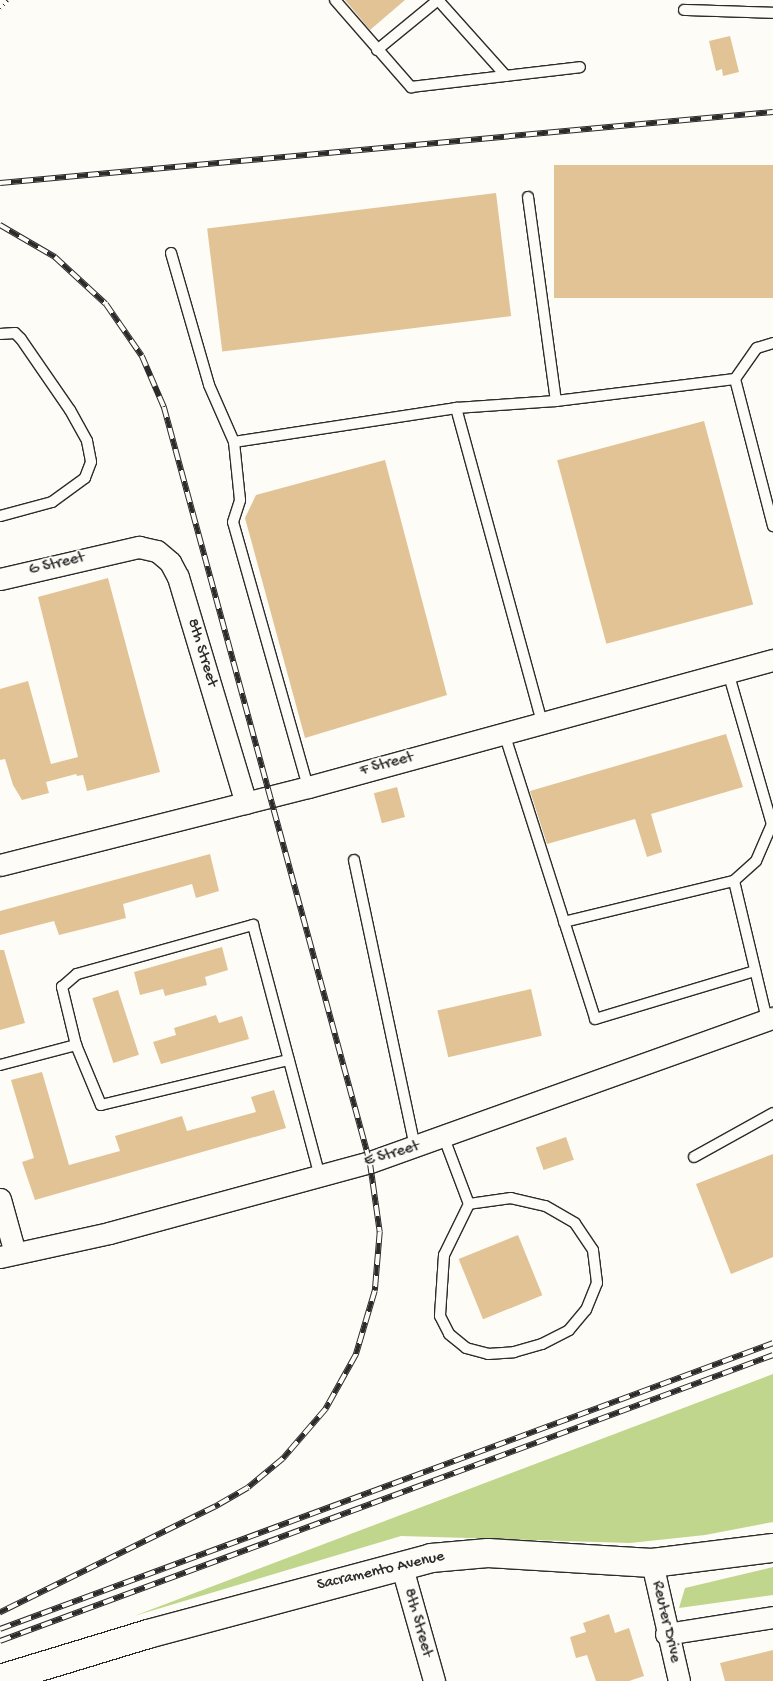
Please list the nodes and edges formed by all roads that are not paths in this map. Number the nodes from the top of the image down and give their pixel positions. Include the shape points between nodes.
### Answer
1 (335, 0) edge
2 (438, 0) edge
3 (684, 10) dead end
4 (773, 13) edge
5 (377, 50) junction
6 (580, 68) dead end
7 (506, 76) junction
8 (528, 197) dead end
9 (171, 253) dead end
10 (0, 334) edge
11 (773, 344) edge
12 (735, 379) junction
13 (556, 401) junction
14 (456, 408) junction
15 (234, 442) junction
16 (0, 516) edge
17 (773, 526) edge
18 (115, 550) joint
19 (0, 579) edge
20 (773, 660) edge
21 (728, 672) junction
22 (542, 723) junction
23 (504, 733) junction
24 (308, 787) junction
25 (246, 803) junction
26 (354, 860) dead end
27 (0, 865) edge
28 (734, 881) junction
29 (564, 922) junction
30 (755, 971) junction
31 (770, 1019) edge
32 (76, 1045) junction
33 (289, 1060) junction
34 (0, 1065) edge
35 (773, 1113) edge
36 (444, 1138) junction
37 (415, 1148) junction
38 (694, 1157) dead end
39 (320, 1176) junction
40 (0, 1200) edge
41 (469, 1204) junction
42 (7, 1255) edge
43 (773, 1548) edge
44 (652, 1563) junction
45 (400, 1564) junction
46 (773, 1617) edge
47 (666, 1634) junction
48 (0, 1679) edge
49 (434, 1681) edge
50 (679, 1681) edge

1 - 5 lane
2 - 5 lane
2 - 7 lane
3 - 4 lane
5 - 7 lane via 411,87
6 - 7 lane
8 - 13 lane
9 - 15 lane via 209,385
10 - 16 lane via 15,333 21,339 74,418 87,441 91,462 84,478 52,502
11 - 12 lane via 757,348
12 - 13 lane
12 - 17 lane
13 - 14 lane
14 - 15 lane
14 - 22 lane
15 - 24 lane via 240,500 234,522
18 - 19 street, G Street
18 - 25 street, 8th Street via 139,547 157,551 170,562 178,576
20 - 21 street, F Street
21 - 22 street, F Street
21 - 28 lane via 772,824 756,861
22 - 23 street, F Street
23 - 24 street, F Street
23 - 29 lane
24 - 25 street, F Street
25 - 27 street, F Street
26 - 37 lane
28 - 29 lane
28 - 30 lane
29 - 30 lane via 595,1019
30 - 31 lane
31 - 36 street, E Street
32 - 33 lane via 101,1105
32 - 33 lane via 62,988 77,974 253,926
32 - 34 lane
33 - 39 lane
35 - 38 lane
36 - 37 street, E Street
36 - 41 lane
37 - 39 street, E Street
39 - 42 street, E Street via 109,1233
40 - 42 street
41 - 41 lane via 444,1255 440,1316 449,1334 466,1348 488,1354 514,1352 542,1344 569,1330 586,1310 597,1283 593,1250 575,1223 546,1206 511,1198
43 - 44 main road, Sacramento Avenue
44 - 45 main road, Sacramento Avenue via 488,1553
44 - 47 street, Reuter Drive
45 - 48 main road, Sacramento Avenue
45 - 49 street, 8th Street
46 - 47 street
47 - 50 street, Reuter Drive

